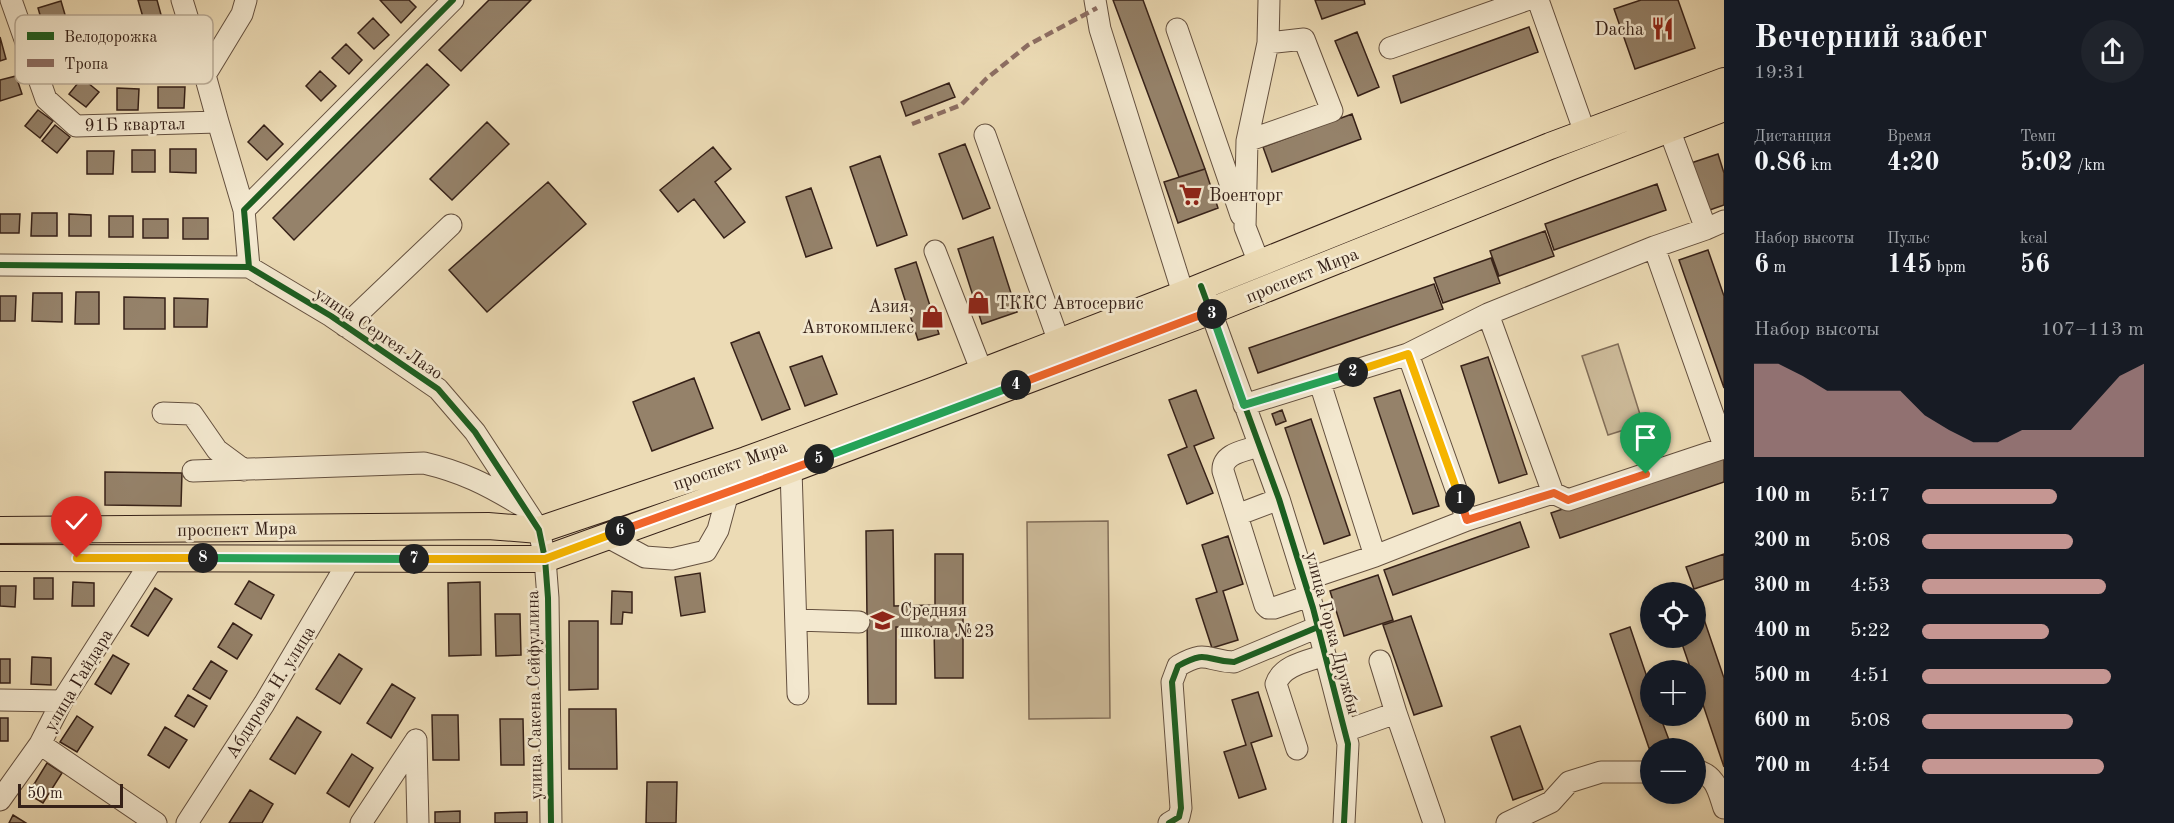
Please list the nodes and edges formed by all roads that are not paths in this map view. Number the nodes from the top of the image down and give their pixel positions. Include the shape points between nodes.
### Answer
1 (11, 0) edge
2 (182, 0) edge
3 (246, 0) edge
4 (453, 0) edge
5 (1095, 0) edge
6 (1269, 0) edge
7 (1526, 0) edge
8 (1538, 0) edge
9 (16, 15) edge
10 (187, 15) edge
11 (1176, 28) dead end
12 (1268, 43) junction
13 (1390, 48) dead end
14 (213, 62) edge
15 (1724, 81) edge
16 (41, 84) edge
17 (207, 84) edge
18 (1724, 108) edge
19 (218, 122) junction
20 (1669, 129) junction
21 (1585, 133) junction
22 (985, 135) dead end
23 (1247, 141) junction
24 (244, 210) junction
25 (451, 225) dead end
26 (1715, 225) edge
27 (1245, 226) junction
28 (1654, 247) junction
29 (935, 251) dead end
30 (1259, 263) junction
31 (0, 265) edge
32 (249, 267) junction
33 (1192, 290) junction
34 (1488, 314) junction
35 (1201, 315) junction
36 (345, 326) junction
37 (1059, 342) junction
38 (1408, 354) junction
39 (982, 372) junction
40 (1320, 383) junction
41 (1244, 405) junction
42 (163, 413) dead end
43 (1259, 446) junction
44 (1724, 447) edge
45 (244, 470) junction
46 (791, 470) junction
47 (193, 471) dead end
48 (728, 493) junction
49 (1554, 493) junction
50 (1279, 499) junction
51 (525, 508) junction
52 (1237, 515) junction
53 (1467, 520) junction
54 (0, 530) edge
55 (539, 530) junction
56 (606, 536) junction
57 (1375, 556) junction
58 (154, 557) junction
59 (0, 558) edge
60 (350, 559) junction
61 (545, 559) junction
62 (1307, 588) junction
63 (796, 620) junction
64 (859, 622) dead end
65 (1317, 627) junction
66 (1325, 655) junction
67 (1380, 661) dead end
68 (798, 694) dead end
69 (0, 700) edge
70 (62, 701) junction
71 (1396, 713) junction
72 (1345, 731) junction
73 (40, 744) junction
74 (1297, 749) dead end
75 (1640, 772) edge
76 (1706, 774) edge
77 (0, 800) edge
78 (1724, 808) edge
79 (156, 823) edge
80 (187, 823) edge
81 (361, 823) edge
82 (418, 823) edge
83 (551, 823) edge
84 (1169, 823) edge
85 (1344, 823) edge
86 (1434, 823) edge
87 (1507, 823) edge

1 - 9 street, 91Б квартал
2 - 10 street
3 - 14 street via 242,14
4 - 24 street
5 - 33 street, улица Горка Дружбы via 1100,28
6 - 12 street
7 - 13 street
8 - 21 street
11 - 27 street
12 - 23 street
12 - 23 street via 1304,39 1332,111
15 - 21 main road, проспект Мира
16 - 19 street, 91Б квартал via 46,99 76,126
17 - 19 street
18 - 20 main road, проспект Мира
19 - 24 street
20 - 26 street
20 - 35 main road, проспект Мира
21 - 30 main road, проспект Мира
22 - 37 street
23 - 27 street
24 - 32 street
25 - 36 street
26 - 28 street
27 - 30 street
28 - 34 street
28 - 44 street
29 - 39 street
30 - 33 main road, проспект Мира
31 - 32 street
32 - 36 street, улица Сергея Лазо
33 - 35 street, улица Горка Дружбы
33 - 37 main road, проспект Мира
34 - 38 street
34 - 49 street
35 - 41 street, улица Горка Дружбы
35 - 46 main road, проспект Мира
36 - 51 street, улица Сергея Лазо via 438,389 475,432
37 - 39 main road, проспект Мира
38 - 40 street
38 - 53 street
39 - 55 main road, проспект Мира via 746,460
40 - 41 street
40 - 57 street
41 - 43 street, улица Горка Дружбы
42 - 45 street via 192,414 218,450
43 - 50 street, улица Горка Дружбы
43 - 52 street via 1227,457 1222,464
44 - 49 street via 1568,500
45 - 47 street
45 - 51 street via 424,463 455,470
46 - 48 main road, проспект Мира
46 - 63 street
48 - 56 main road, проспект Мира
48 - 56 street via 718,530 706,550 672,560 645,557
49 - 53 street
50 - 52 street
50 - 62 street, улица Горка Дружбы
51 - 55 street, улица Сергея Лазо
52 - 62 street via 1268,608 1274,609
53 - 57 street
54 - 55 main road, проспект Мира via 488,526
55 - 61 street, улица Сакена Сейфуллина
56 - 61 main road, проспект Мира
57 - 62 street
58 - 59 main road, проспект Мира
58 - 60 main road, проспект Мира
58 - 70 street, улица Гайдара
60 - 61 main road, проспект Мира
60 - 80 street, Абдирова Н. улица via 264,704
61 - 83 street, улица Сакена Сейфуллина
62 - 65 street, улица Горка Дружбы
63 - 64 street
63 - 68 street
65 - 66 street, улица Горка Дружбы
65 - 84 street via 1234,662 1208,655 1193,657 1178,666 1172,682 1181,808 1179,817
66 - 72 street, улица Горка Дружбы
66 - 74 street via 1287,669 1275,684
67 - 71 street
69 - 70 street
70 - 73 street, улица Гайдара
71 - 72 street
71 - 86 street
72 - 85 street, улица Горка Дружбы via 1348,744
73 - 77 street, улица Гайдара
73 - 79 street
75 - 87 street via 1601,772 1569,782 1551,802
76 - 78 street via 1715,780
81 - 82 street via 416,740

